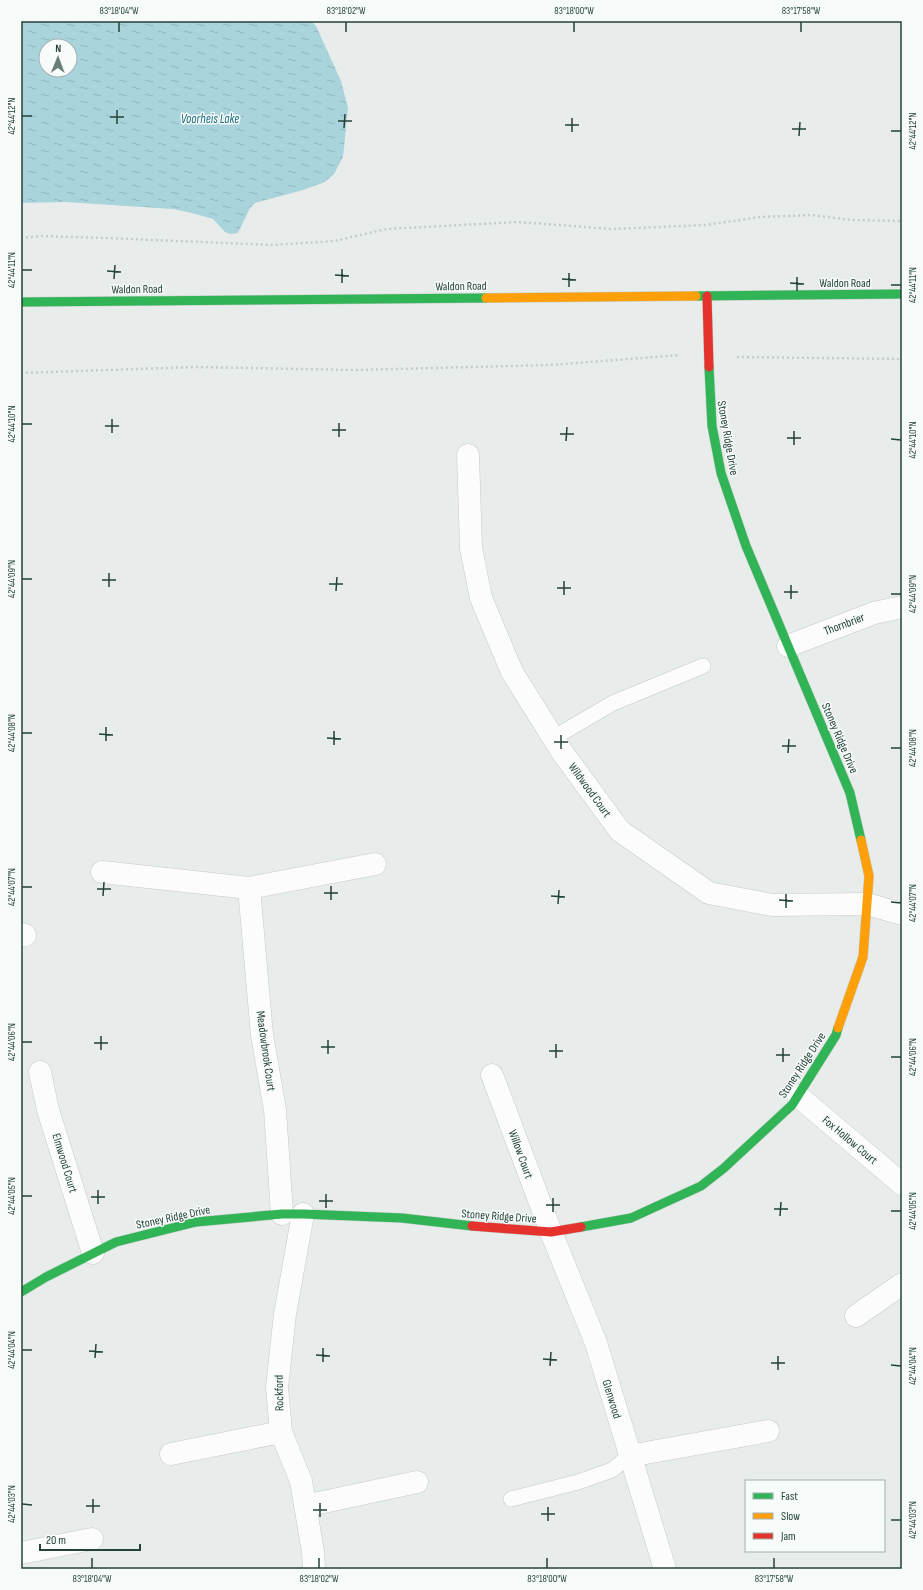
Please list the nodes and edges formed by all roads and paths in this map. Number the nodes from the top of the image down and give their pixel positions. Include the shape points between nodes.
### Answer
1 (902, 221) edge
2 (21, 238) edge
3 (902, 294) edge
4 (707, 296) junction
5 (21, 302) edge
6 (708, 356) junction
7 (902, 359) edge
8 (21, 373) edge
9 (468, 455) dead end
10 (902, 607) edge
11 (788, 646) junction
12 (703, 666) dead end
13 (553, 738) junction
14 (375, 864) dead end
15 (102, 872) dead end
16 (249, 888) junction
17 (867, 904) junction
18 (902, 914) edge
19 (40, 1072) dead end
20 (492, 1075) dead end
21 (798, 1096) junction
22 (902, 1184) edge
23 (292, 1214) junction
24 (551, 1232) junction
25 (93, 1253) junction
26 (902, 1284) edge
27 (21, 1292) edge
28 (856, 1316) dead end
29 (768, 1431) dead end
30 (281, 1432) junction
31 (171, 1454) dead end
32 (629, 1456) junction
33 (417, 1482) dead end
34 (511, 1499) dead end
35 (305, 1506) junction
36 (92, 1539) dead end
37 (21, 1553) edge
38 (314, 1569) edge
39 (664, 1569) edge

1 - 2 path via 851,220 812,215 760,217 706,225 612,229 517,222 387,229 334,241 273,245 40,236
3 - 4 street, Waldon Road
4 - 5 street, Waldon Road
4 - 6 street, Stoney Ridge Drive
6 - 7 path
6 - 8 path via 678,355 550,365 355,370 195,367
6 - 11 street, Stoney Ridge Drive via 712,426 721,473 746,546
9 - 13 street, Wildwood Court via 471,548 481,598 512,672
10 - 11 street, Thornbrier via 874,613
11 - 17 street, Stoney Ridge Drive via 850,793 869,876
12 - 13 lane via 614,703
13 - 17 street, Wildwood Court via 620,831 709,893 772,905
14 - 16 street
15 - 16 street
16 - 23 street, Meadowbrook Court via 262,1035
17 - 18 street, Wildwood Court
17 - 21 street, Stoney Ridge Drive via 863,957 836,1035
19 - 25 street, Elmwood Court via 48,1110
20 - 24 street, Willow Court
21 - 22 street, Fox Hollow Court
21 - 24 street, Stoney Ridge Drive via 792,1105 701,1186 631,1218
23 - 24 street, Stoney Ridge Drive via 402,1218 454,1225
23 - 25 street, Stoney Ridge Drive via 196,1222 116,1242
23 - 30 street, Rockford via 277,1386
24 - 32 street, Glenwood via 596,1343
25 - 27 street, Stoney Ridge Drive
26 - 28 street
29 - 32 street
30 - 31 street
30 - 35 street, Rockford via 300,1481
32 - 34 lane via 612,1470 578,1482
32 - 39 street, Glenwood
33 - 35 street
35 - 38 street, Rockford
36 - 37 street

